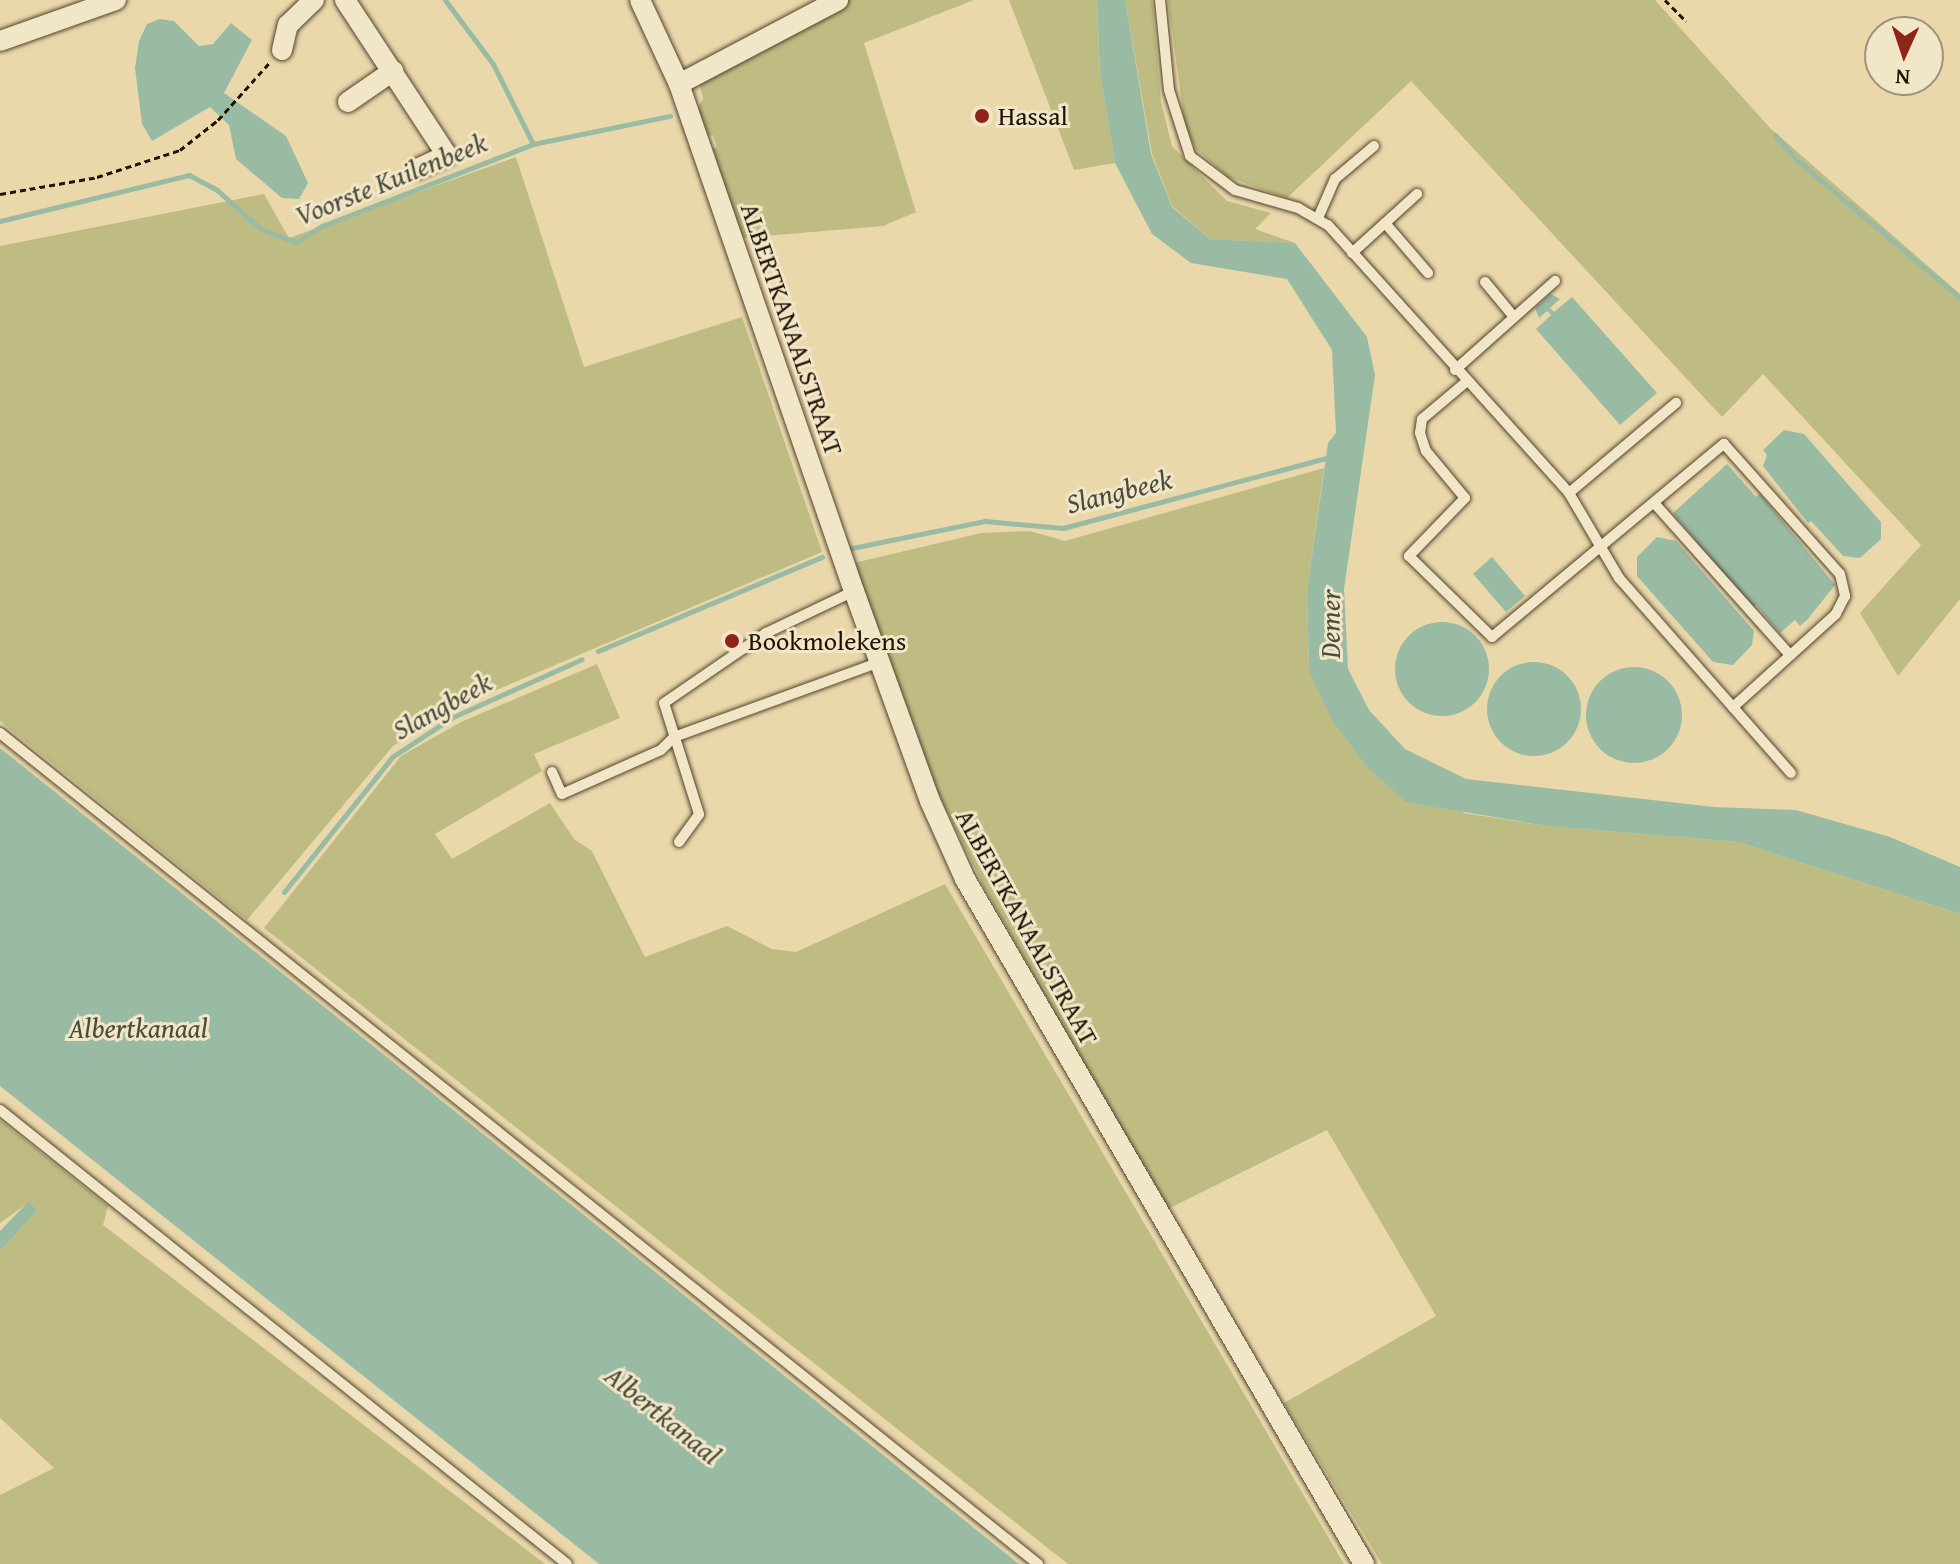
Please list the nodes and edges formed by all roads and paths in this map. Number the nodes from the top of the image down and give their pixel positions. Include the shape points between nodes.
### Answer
1 (116, 0) edge
2 (314, 0) edge
3 (345, 0) edge
4 (640, 0) edge
5 (838, 0) edge
6 (1160, 0) edge
7 (1665, 0) edge
8 (1686, 21) dead end
9 (0, 41) edge
10 (282, 50) joint
11 (393, 71) junction
12 (679, 84) junction
13 (348, 102) dead end
14 (1374, 146) dead end
15 (417, 169) dead end
16 (0, 194) edge
17 (1417, 194) dead end
18 (1318, 218) junction
19 (1385, 223) junction
20 (1352, 253) junction
21 (1428, 273) dead end
22 (1555, 281) dead end
23 (1485, 282) dead end
24 (1514, 317) junction
25 (1455, 370) junction
26 (1466, 382) junction
27 (1676, 403) dead end
28 (1569, 493) junction
29 (1655, 504) junction
30 (1600, 543) junction
31 (854, 591) junction
32 (1790, 655) junction
33 (880, 662) junction
34 (1733, 707) junction
35 (0, 733) edge
36 (674, 737) junction
37 (552, 772) dead end
38 (1791, 773) dead end
39 (679, 842) dead end
40 (0, 1110) edge
41 (567, 1564) edge
42 (1038, 1564) edge
43 (1364, 1564) edge

1 - 9 street
2 - 10 street via 288,25
3 - 11 street
4 - 12 street, ALBERTKANAALSTRAAT
5 - 12 street
6 - 18 lane via 1169,90 1190,156 1235,190
7 - 8 path
10 - 16 path via 194,143 97,177
11 - 13 street
11 - 15 street via 447,155
12 - 31 street, ALBERTKANAALSTRAAT
14 - 18 lane via 1335,179
17 - 19 lane
18 - 20 lane
19 - 20 lane
19 - 21 lane
20 - 25 lane
22 - 24 lane
23 - 24 lane
24 - 25 lane
25 - 26 lane
26 - 28 lane
26 - 30 lane via 1422,419 1420,433 1426,451 1465,498 1409,556 1492,637
27 - 28 lane
28 - 30 lane
29 - 30 lane
29 - 32 lane
29 - 32 lane via 1724,444 1840,574 1845,596 1836,614
30 - 34 lane via 1619,578
31 - 33 street, ALBERTKANAALSTRAAT
31 - 36 lane via 766,633 664,703
32 - 34 lane
33 - 36 lane
33 - 43 street, ALBERTKANAALSTRAAT via 930,801 965,879
34 - 38 lane
35 - 42 lane
36 - 37 lane via 661,750 562,794
36 - 39 lane via 699,814
40 - 41 lane

